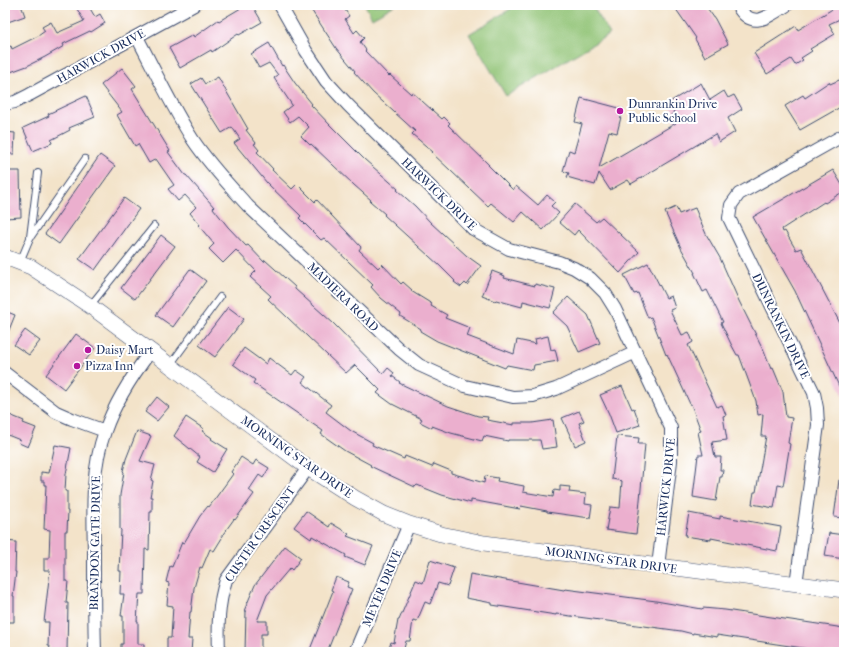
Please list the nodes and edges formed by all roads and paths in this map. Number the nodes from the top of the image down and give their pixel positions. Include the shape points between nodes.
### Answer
1 (194, 5) edge
2 (280, 5) edge
3 (736, 5) edge
4 (787, 5) edge
5 (137, 37) junction
6 (5, 104) edge
7 (844, 135) edge
8 (85, 159) dead end
9 (38, 173) dead end
10 (154, 226) dead end
11 (30, 238) junction
12 (5, 257) edge
13 (20, 262) junction
14 (220, 297) dead end
15 (90, 306) junction
16 (150, 352) junction
17 (636, 352) junction
18 (169, 365) junction
19 (5, 373) edge
20 (105, 431) junction
21 (308, 468) junction
22 (410, 524) junction
23 (658, 566) junction
24 (796, 584) junction
25 (844, 590) edge
26 (95, 652) edge
27 (219, 652) edge
28 (355, 652) edge

1 - 5 street, HARWICK DRIVE
2 - 17 street, HARWICK DRIVE via 326,81 473,229 509,249 559,262 590,278 615,308
3 - 4 street via 750,20 763,19
5 - 6 street, HARWICK DRIVE via 29,95
5 - 17 street, MADIERA ROAD via 181,120 228,184 385,337 419,365 465,386 513,398 533,396 556,389
7 - 24 street, DUNRANKIN DRIVE via 739,194 731,205 729,218 814,393 817,408 818,424
8 - 11 lane
9 - 11 lane
10 - 15 lane
11 - 13 lane
12 - 13 street, MORNING STAR DRIVE
13 - 15 street, MORNING STAR DRIVE
14 - 18 lane
15 - 16 street, MORNING STAR DRIVE
16 - 18 street, MORNING STAR DRIVE
16 - 20 street, BRANDON GATE DRIVE via 118,400
17 - 23 street, HARWICK DRIVE via 672,428 671,461
18 - 21 street, MORNING STAR DRIVE
19 - 20 street via 56,412
20 - 26 street, BRANDON GATE DRIVE via 96,467 93,497
21 - 22 street, MORNING STAR DRIVE via 384,514
21 - 27 street, CUSTER CRESCENT via 226,580 220,596 218,613
22 - 23 street, MORNING STAR DRIVE via 484,543
22 - 28 street, MEYER DRIVE
23 - 24 street, MORNING STAR DRIVE
24 - 25 street, MORNING STAR DRIVE

